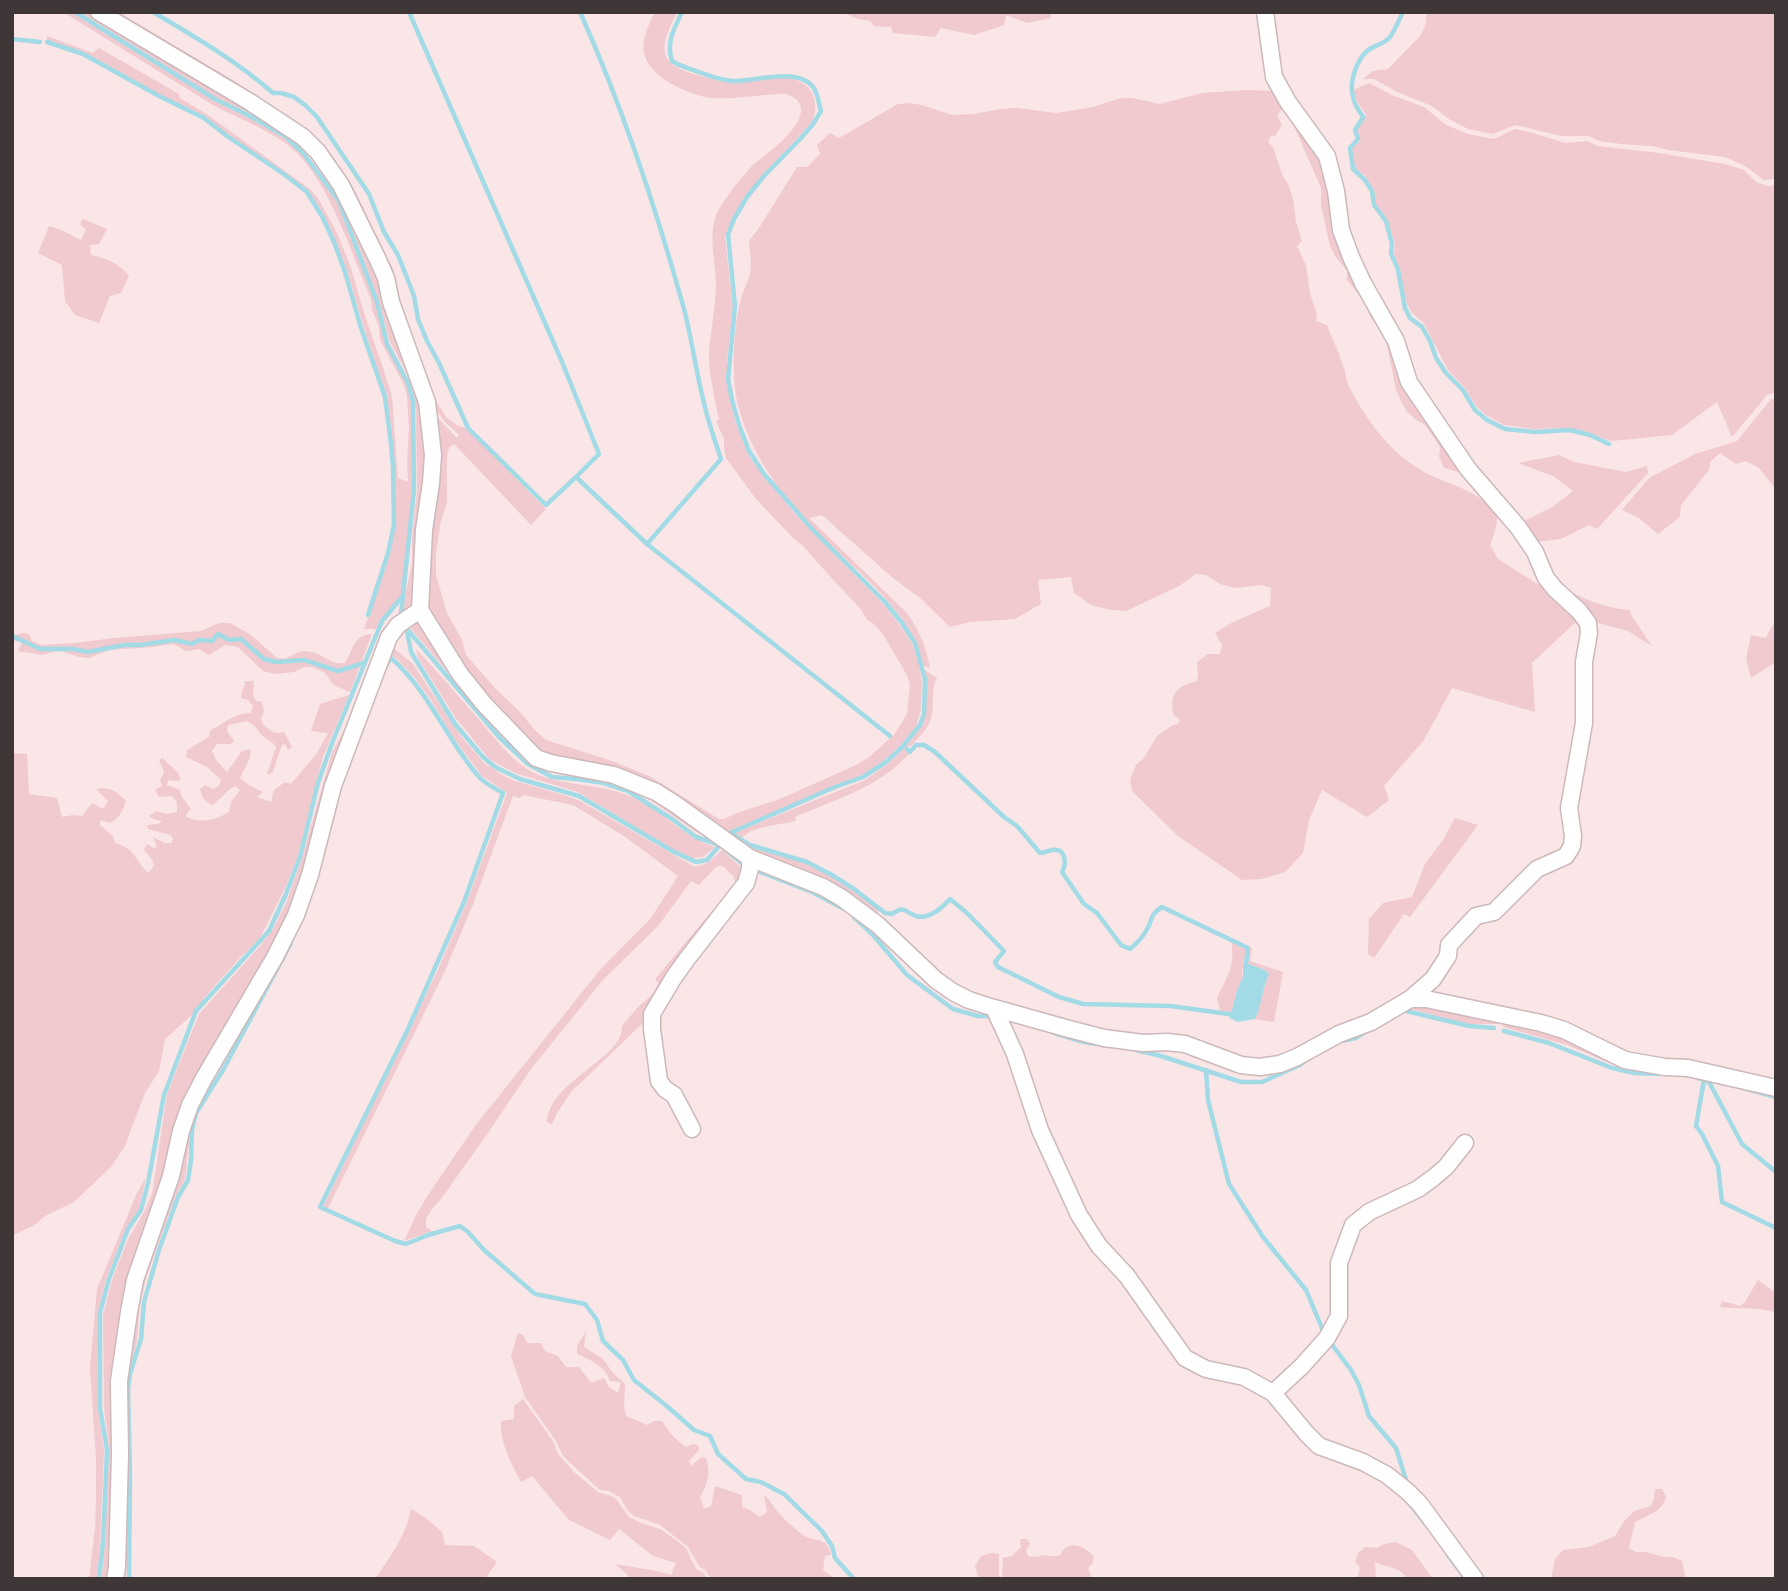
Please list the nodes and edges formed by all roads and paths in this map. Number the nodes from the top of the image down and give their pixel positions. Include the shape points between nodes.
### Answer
1 (99, 12) edge
2 (1265, 12) edge
3 (420, 610) junction
4 (750, 858) junction
5 (1410, 999) junction
6 (994, 1008) junction
7 (1776, 1088) edge
8 (692, 1129) dead end
9 (1465, 1143) dead end
10 (1273, 1392) junction
11 (115, 1579) edge
12 (1475, 1579) edge

1 - 3 street via 303,137 341,185 386,278 427,402 433,455
2 - 5 street via 1274,77 1327,156 1341,230 1363,283 1396,341 1409,382 1468,470 1518,527 1546,578 1588,623 1584,723 1569,808 1572,846 1566,856 1537,869 1494,912 1476,916 1449,945 1448,956 1433,979
3 - 4 street via 460,674 536,758 614,775 656,792
3 - 11 street via 388,637 333,786 296,915 204,1078 181,1131 129,1312 119,1381
4 - 6 street via 842,898 936,980 969,1000
4 - 8 street via 746,883 680,968 652,1014 659,1081 674,1095
5 - 6 street via 1297,1057 1260,1067 1241,1065 1185,1044 1104,1038
5 - 7 street via 1453,1003 1541,1023 1625,1060 1688,1068
6 - 10 street via 1050,1153 1099,1246 1127,1276 1185,1358 1244,1377
9 - 10 street via 1433,1178 1353,1225 1339,1263 1339,1317 1303,1366
10 - 12 street via 1319,1446 1363,1462 1407,1491

